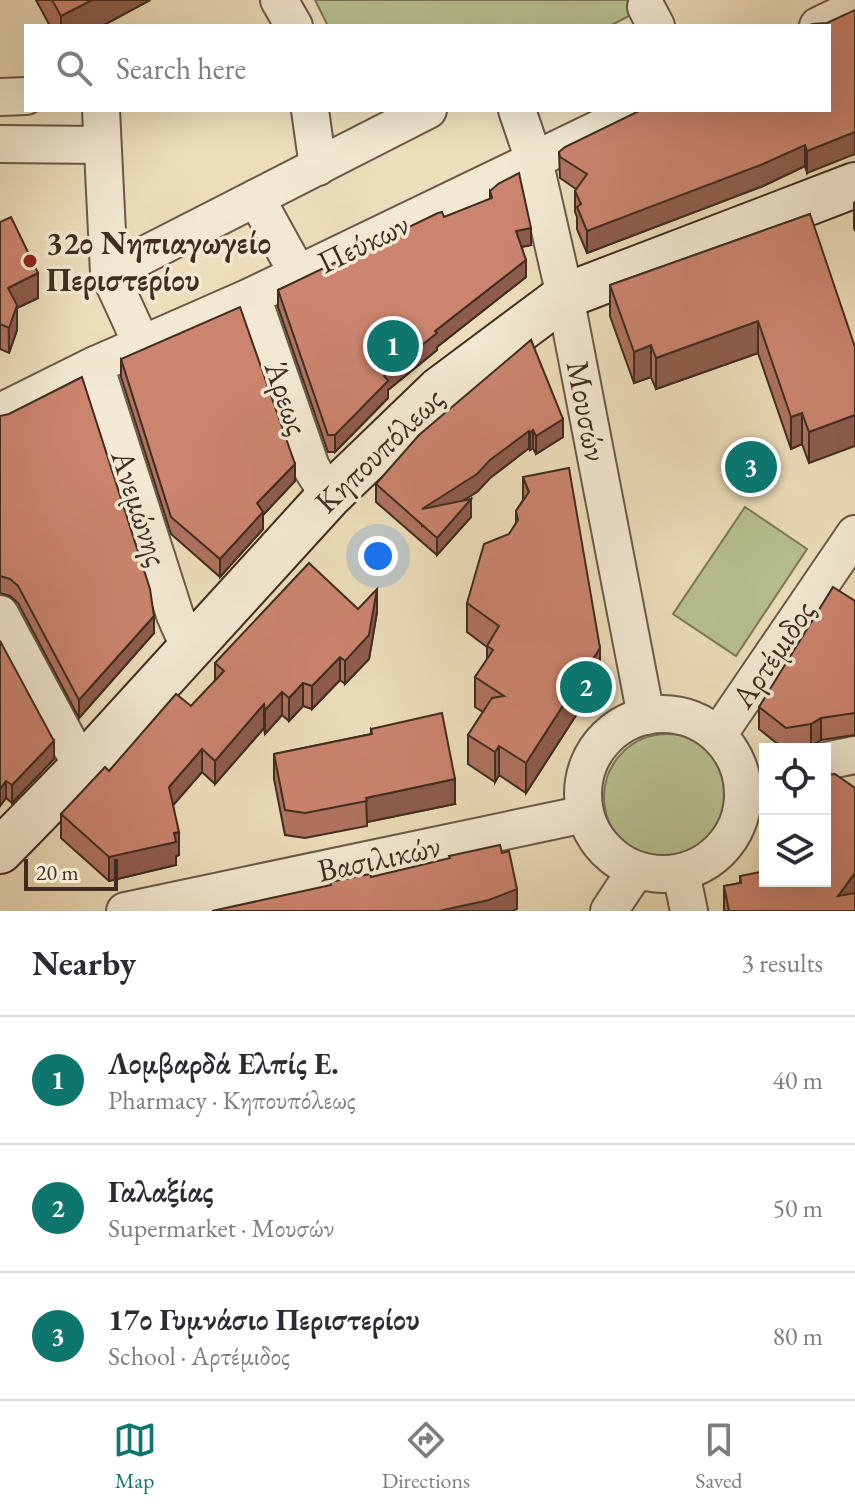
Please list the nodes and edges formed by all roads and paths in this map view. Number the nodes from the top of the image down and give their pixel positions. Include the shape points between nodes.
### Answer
1 (279, 0) edge
2 (855, 8) edge
3 (293, 24) edge
4 (822, 24) edge
5 (24, 96) edge
6 (0, 97) edge
7 (310, 112) edge
8 (424, 112) edge
9 (518, 112) edge
10 (634, 112) edge
11 (102, 128) edge
12 (0, 144) edge
13 (534, 160) junction
14 (318, 167) junction
15 (855, 185) edge
16 (256, 198) junction
17 (109, 273) junction
18 (298, 274) junction
19 (252, 296) junction
20 (565, 296) junction
21 (142, 345) junction
22 (95, 365) junction
23 (0, 412) edge
24 (329, 496) junction
25 (855, 534) edge
26 (0, 614) edge
27 (190, 649) junction
28 (646, 716) junction
29 (718, 735) junction
30 (855, 755) edge
31 (831, 760) edge
32 (82, 767) junction
33 (754, 776) edge
34 (585, 814) junction
35 (0, 851) edge
36 (636, 870) junction
37 (681, 873) junction
38 (125, 911) edge
39 (609, 911) edge
40 (689, 911) edge

1 - 3 street
2 - 4 street
5 - 6 street
7 - 14 street
8 - 14 street
9 - 13 street, Μουσών
10 - 13 street, Πεύκων
11 - 12 street
11 - 17 street
13 - 18 street, Πεύκων
13 - 20 street, Μουσών
14 - 16 street
15 - 20 street, Κηπουπόλεως
16 - 17 street
16 - 18 street
17 - 21 street
18 - 19 street, Πεύκων
19 - 21 street, Πεύκων
19 - 24 street, Άρεως via 311,467
20 - 24 street, Κηπουπόλεως via 439,390
20 - 28 street, Μουσών
21 - 22 street, Πεύκων
22 - 23 street, Πεύκων
22 - 27 street, Ανεμώνης
24 - 27 street, Κηπουπόλεως
25 - 29 street, Αρτέμιδος
26 - 32 street
27 - 32 street, Κηπουπόλεως
28 - 29 street via 672,714 697,721
28 - 34 street via 626,723 595,752 586,772
29 - 33 street
30 - 31 street
32 - 35 street, Κηπουπόλεως
33 - 37 street via 737,827 723,848
34 - 36 street via 604,849
34 - 38 street, Βασιλικών
36 - 37 street
36 - 39 street
37 - 40 street

